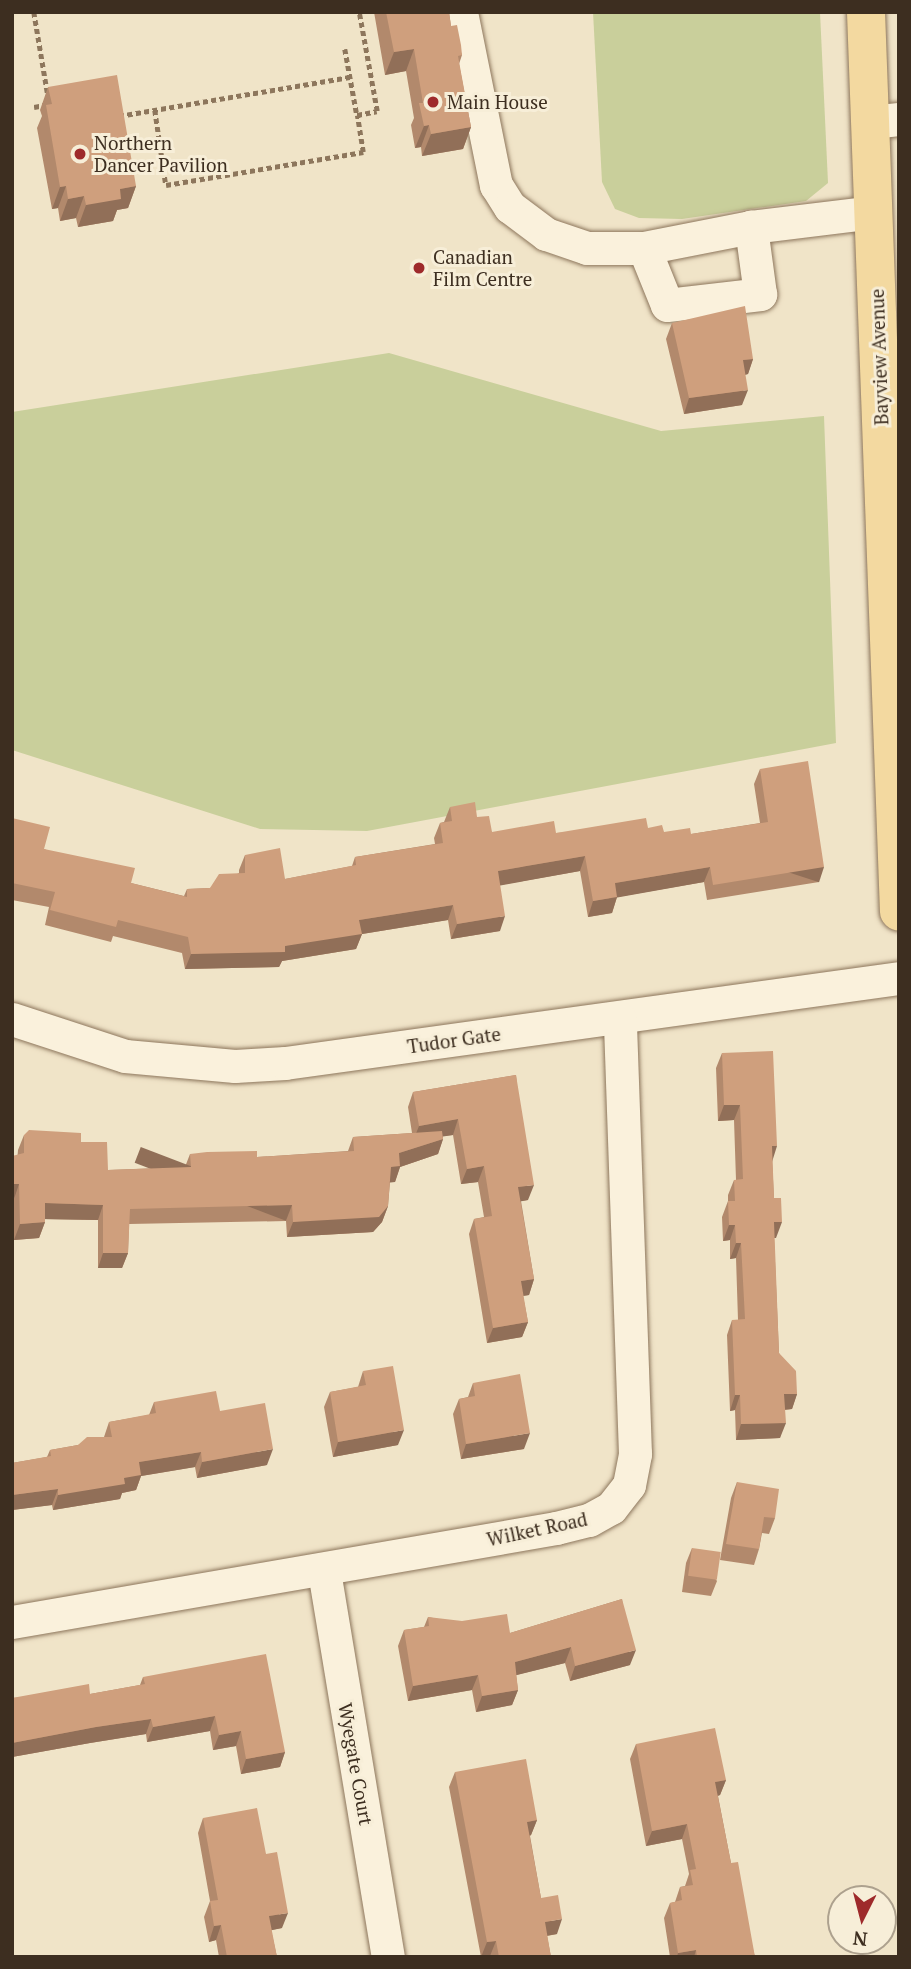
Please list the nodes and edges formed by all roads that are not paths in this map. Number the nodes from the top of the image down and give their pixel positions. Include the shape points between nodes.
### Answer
1 (461, 12) edge
2 (866, 12) edge
3 (884, 120) edge
4 (873, 212) junction
5 (751, 227) junction
6 (644, 248) junction
7 (889, 397) edge
8 (899, 911) edge
9 (899, 978) edge
10 (620, 1018) junction
11 (12, 1019) edge
12 (324, 1570) junction
13 (12, 1622) edge
14 (388, 1957) edge

1 - 6 street via 488,160 510,207 566,243 587,248
2 - 3 main road, Bayview Avenue
3 - 4 main road, Bayview Avenue
4 - 5 street
4 - 7 main road, Bayview Avenue
5 - 6 street
5 - 6 street via 760,294 667,305
7 - 8 main road, Bayview Avenue
9 - 10 street, Tudor Gate
10 - 11 street, Tudor Gate via 235,1066 125,1056
10 - 12 street, Wilket Road via 635,1414 629,1485 611,1508 589,1520
12 - 13 street, Wilket Road
12 - 14 street, Wyegate Court

